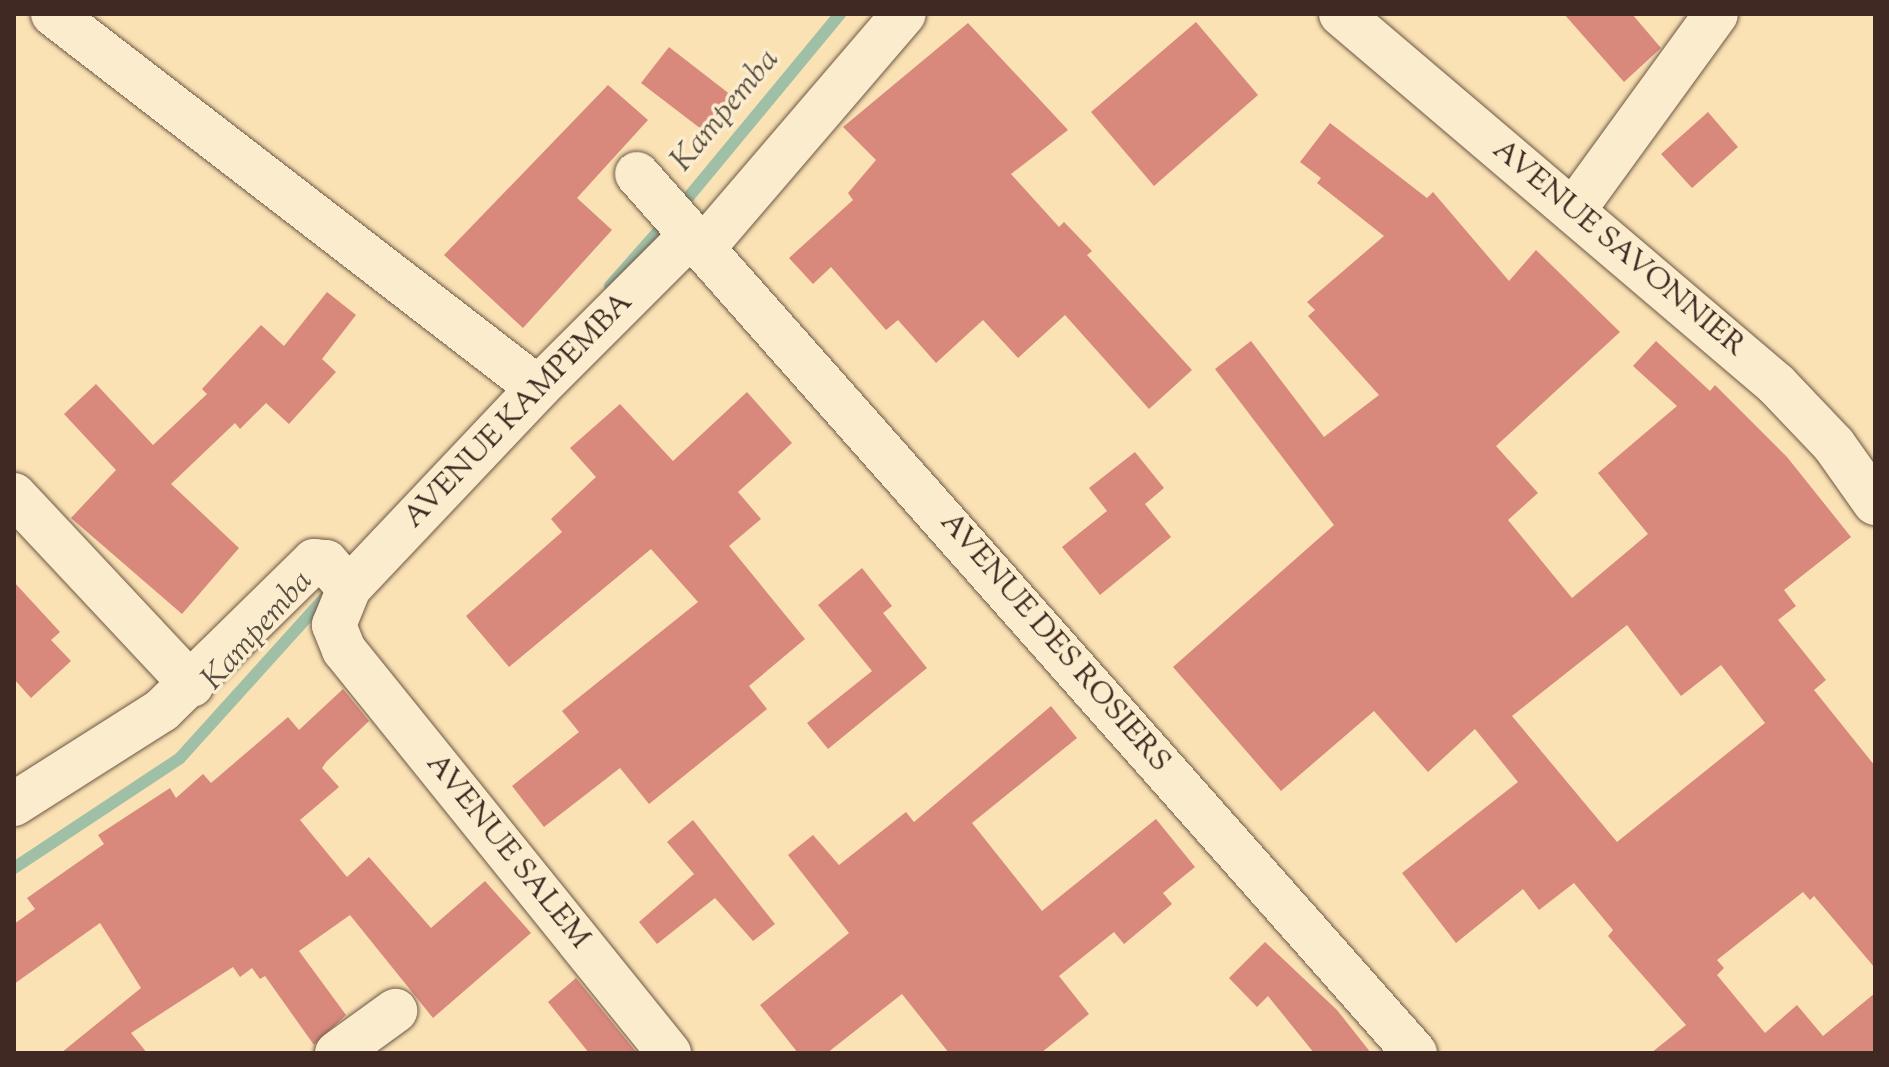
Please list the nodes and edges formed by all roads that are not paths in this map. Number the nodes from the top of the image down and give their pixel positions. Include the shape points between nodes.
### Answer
1 (53, 14) edge
2 (904, 14) edge
3 (1341, 14) edge
4 (1716, 14) edge
5 (1573, 211) junction
6 (672, 213) junction
7 (522, 375) junction
8 (14, 495) edge
9 (1875, 503) edge
10 (338, 576) junction
11 (344, 650) joint
12 (192, 685) junction
13 (14, 804) edge
14 (395, 1011) dead end
15 (337, 1053) edge
16 (669, 1053) edge
17 (1415, 1053) edge

1 - 7 street
2 - 6 street, AVENUE KAMPEMBA
3 - 5 street, AVENUE SAVONNIER
4 - 5 street
5 - 9 street, AVENUE SAVONNIER via 1776,384 1834,445
6 - 7 street, AVENUE KAMPEMBA
6 - 17 street, AVENUE DES ROSIERS
7 - 10 street, AVENUE KAMPEMBA
8 - 12 street
10 - 11 street, AVENUE KAMPEMBA via 334,625
10 - 12 street, AVENUE KAMPEMBA via 314,561
11 - 16 street, AVENUE SALEM
12 - 13 street, AVENUE KAMPEMBA via 150,718
14 - 15 street

